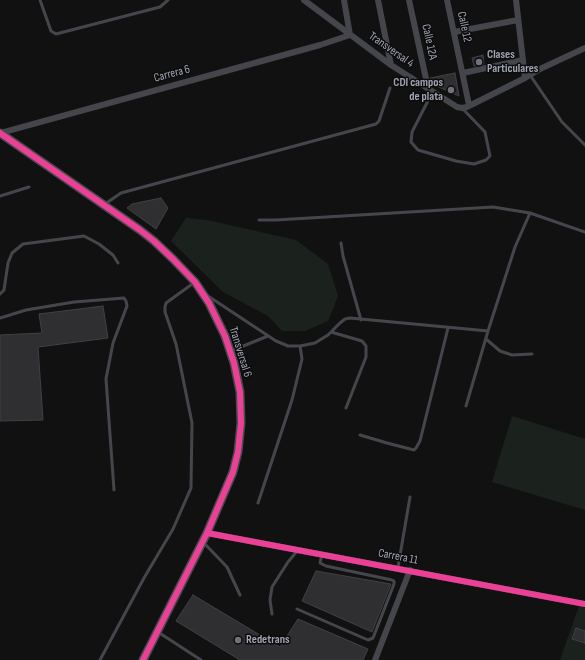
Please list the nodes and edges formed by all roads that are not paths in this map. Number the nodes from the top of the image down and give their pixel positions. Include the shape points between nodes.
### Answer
1 (40, 0) edge
2 (168, 0) edge
3 (304, 0) edge
4 (344, 0) edge
5 (378, 0) edge
6 (410, 0) edge
7 (447, 0) edge
8 (516, 0) edge
9 (518, 20) junction
10 (454, 32) junction
11 (350, 34) junction
12 (585, 48) edge
13 (523, 60) junction
14 (391, 65) junction
15 (463, 73) junction
16 (527, 76) junction
17 (390, 88) dead end
18 (430, 90) junction
19 (469, 105) junction
20 (462, 108) junction
21 (0, 133) edge
22 (585, 145) edge
23 (29, 187) dead end
24 (0, 196) edge
25 (103, 205) junction
26 (530, 213) junction
27 (259, 220) dead end
28 (585, 232) edge
29 (341, 243) dead end
30 (118, 263) dead end
31 (195, 282) junction
32 (202, 291) junction
33 (0, 294) edge
34 (0, 318) edge
35 (361, 320) junction
36 (448, 328) junction
37 (488, 331) junction
38 (331, 332) junction
39 (268, 336) junction
40 (486, 339) junction
41 (300, 346) junction
42 (230, 351) junction
43 (532, 354) dead end
44 (466, 406) dead end
45 (346, 408) dead end
46 (360, 435) dead end
47 (114, 490) dead end
48 (410, 497) dead end
49 (258, 503) dead end
50 (208, 533) junction
51 (203, 541) junction
52 (298, 550) junction
53 (322, 554) junction
54 (398, 568) junction
55 (410, 570) junction
56 (240, 595) dead end
57 (585, 604) edge
58 (297, 609) dead end
59 (272, 614) dead end
60 (158, 632) junction
61 (100, 660) edge
62 (143, 660) edge
63 (201, 660) edge
64 (376, 660) edge

1 - 2 lane via 51,31 56,34 160,7
3 - 11 street, Transversal 4
4 - 11 street
5 - 14 street
6 - 18 street, Calle 12A
7 - 10 street, Calle 12
8 - 9 street
9 - 10 street
9 - 13 street
10 - 15 street, Calle 12
11 - 14 street, Transversal 4
11 - 21 street, Carrera 6 via 320,45
12 - 16 street
13 - 15 street
13 - 16 street
14 - 18 street, Transversal 4
15 - 19 street, Calle 12
16 - 19 street
16 - 22 lane via 562,122
17 - 25 lane via 376,124 121,193
18 - 20 street, Transversal 4
18 - 20 lane via 412,132 411,142 418,150 474,164 486,160 490,156 485,132
19 - 20 street
21 - 25 street, Transversal 6
23 - 24 lane
25 - 31 street, Transversal 6 via 154,241
26 - 27 lane via 493,207
26 - 28 lane
26 - 37 lane via 515,247
29 - 35 lane
30 - 33 lane via 108,251 84,236 23,244 12,253 4,290
31 - 32 street, Transversal 6
31 - 61 lane via 166,303 165,307 176,344 192,424 191,488 172,529
32 - 39 lane
32 - 42 street, Transversal 6
34 - 47 lane via 26,310 74,302 124,298 126,301 127,306 113,343 106,379
35 - 36 lane
35 - 38 lane via 345,319
36 - 37 lane
36 - 46 lane via 420,441 416,448 414,450
37 - 40 lane
38 - 41 lane via 314,343
38 - 45 lane via 362,341 366,346 366,357
39 - 41 lane via 288,346
39 - 42 lane
40 - 43 lane via 500,351 512,355
40 - 44 lane
41 - 49 lane via 302,359 292,400
42 - 50 street, Transversal 6 via 240,392 240,440 233,472
48 - 54 lane
50 - 51 street, Transversal 6
50 - 52 street, Carrera 11
51 - 56 lane via 227,567
51 - 60 street, Transversal 6
52 - 53 street, Carrera 11
52 - 59 lane via 272,587
53 - 54 street, Carrera 11
53 - 58 lane via 320,563 326,566 394,581 373,638 368,640
54 - 55 street, Carrera 11
55 - 57 street, Carrera 11
55 - 64 street
60 - 62 street, Transversal 6
60 - 63 lane

